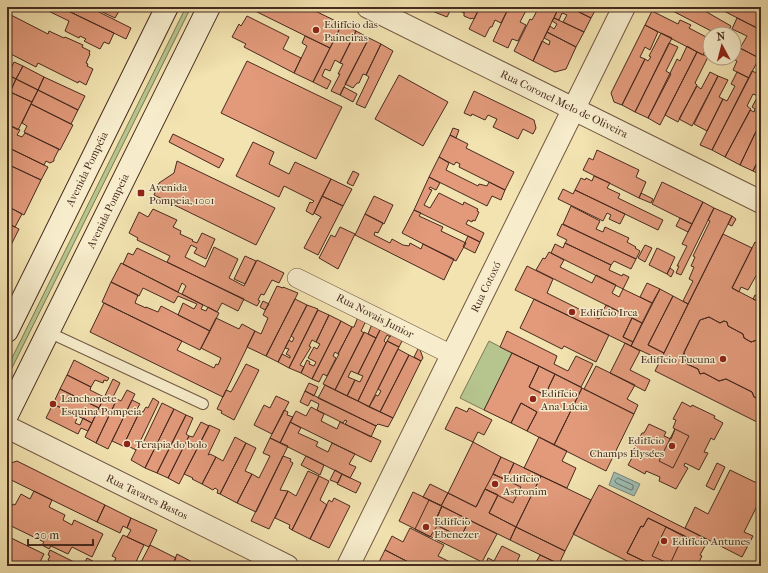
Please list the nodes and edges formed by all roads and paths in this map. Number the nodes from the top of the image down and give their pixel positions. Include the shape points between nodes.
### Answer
1 (167, 7) edge
2 (210, 7) edge
3 (368, 7) edge
4 (624, 7) edge
5 (574, 109) junction
6 (761, 202) edge
7 (297, 278) dead end
8 (7, 331) edge
9 (48, 332) junction
10 (452, 355) junction
11 (203, 404) dead end
12 (7, 415) edge
13 (7, 427) edge
14 (287, 566) edge
15 (348, 566) edge

1 - 8 street, Avenida Pompéia
2 - 9 street, Avenida Pompeia
3 - 5 street, Rua Coronel Melo de Oliveira
4 - 5 street, Rua Cotoxó
5 - 6 street, Rua Coronel Melo de Oliveira
5 - 10 street, Rua Cotoxó
7 - 10 street, Rua Novais Junior
9 - 11 lane
9 - 12 street, Avenida Pompeia
10 - 15 street, Rua Cotoxó
13 - 14 street, Rua Tavares Bastos

